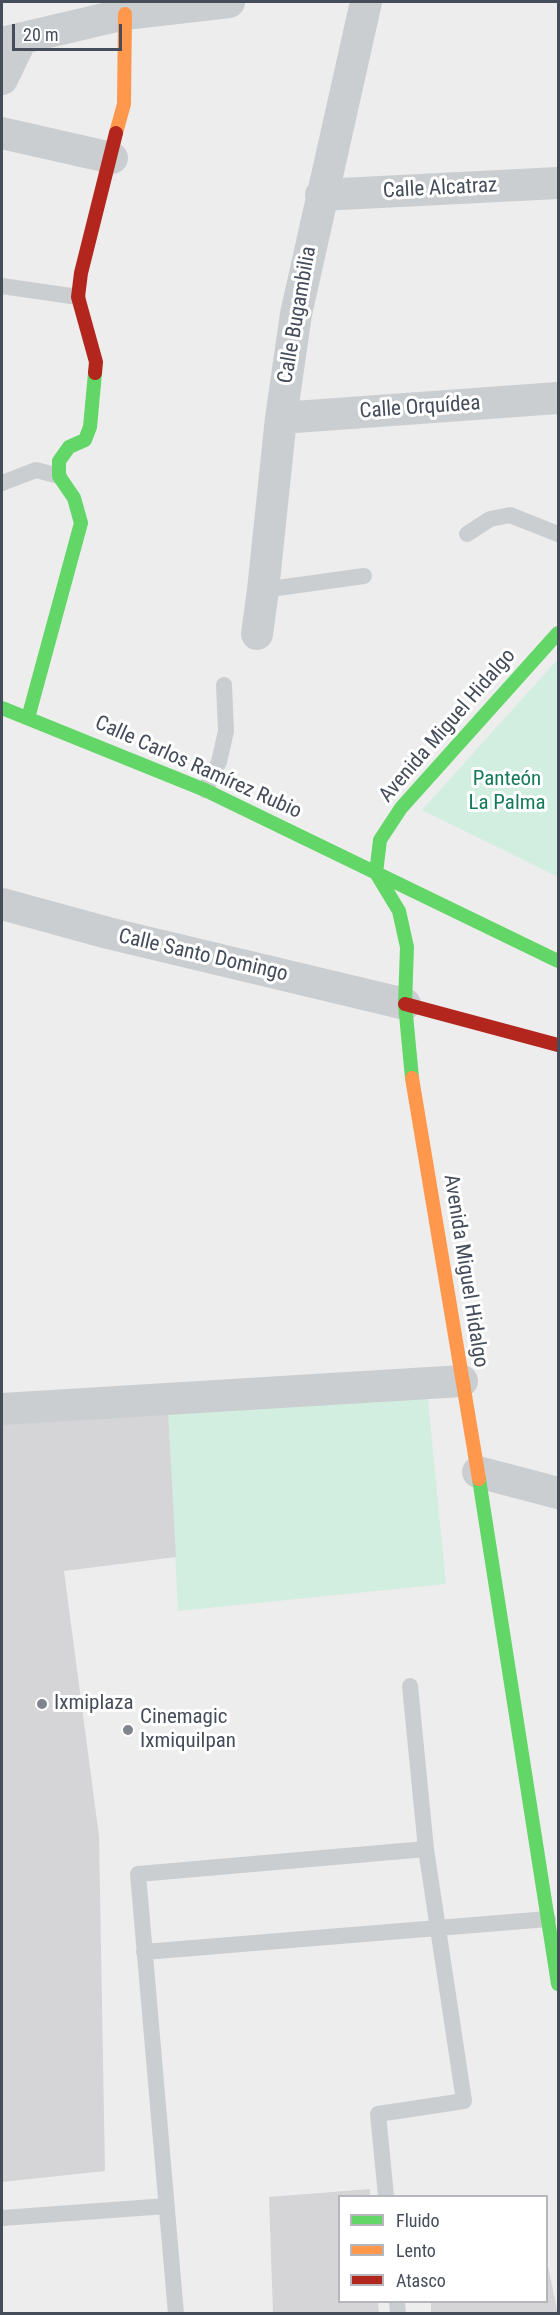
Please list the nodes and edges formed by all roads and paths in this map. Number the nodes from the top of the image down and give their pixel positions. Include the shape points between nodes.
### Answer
1 (229, 2) edge
2 (366, 2) edge
3 (133, 8) edge
4 (11, 40) edge
5 (2, 79) edge
6 (2, 134) edge
7 (112, 158) junction
8 (558, 183) edge
9 (321, 195) junction
10 (2, 286) edge
11 (78, 297) junction
12 (558, 398) edge
13 (281, 418) junction
14 (58, 476) junction
15 (2, 483) edge
16 (467, 534) dead end
17 (558, 534) edge
18 (364, 576) dead end
19 (263, 590) junction
20 (558, 633) edge
21 (257, 634) dead end
22 (224, 685) dead end
23 (2, 708) edge
24 (28, 718) junction
25 (205, 790) junction
26 (376, 873) junction
27 (2, 904) edge
28 (558, 962) edge
29 (405, 1004) junction
30 (558, 1045) edge
31 (462, 1381) junction
32 (2, 1409) edge
33 (478, 1472) junction
34 (558, 1493) edge
35 (410, 1686) dead end
36 (426, 1849) junction
37 (548, 1919) junction
38 (439, 1928) junction
39 (144, 1952) junction
40 (558, 1984) edge
41 (386, 2195) edge
42 (167, 2206) junction
43 (2, 2218) edge
44 (176, 2313) edge

1 - 3 street
2 - 9 street, Calle Bugambilia
3 - 4 street
3 - 7 street via 124,104
4 - 5 street
6 - 7 street
7 - 11 street
8 - 9 street, Calle Alcatraz
9 - 13 street, Calle Bugambilia via 296,315
10 - 11 lane
11 - 14 street via 96,362 90,427 85,440 69,447 59,461
12 - 13 street, Calle Orquídea
13 - 19 street, Calle Bugambilia
14 - 15 lane via 36,470
14 - 24 street via 74,498 81,523
16 - 17 lane via 490,519 510,515
18 - 19 lane
19 - 21 street, Calle Bugambilia
20 - 26 street, Avenida Miguel Hidalgo via 401,808 381,840
22 - 25 lane via 226,731 219,762
23 - 24 street, Calle Carlos Ramírez Rubio
24 - 25 street, Calle Carlos Ramírez Rubio
25 - 26 street, Calle Carlos Ramírez Rubio
26 - 28 street, Calle Carlos Ramírez Rubio
26 - 29 street, Avenida Miguel Hidalgo via 399,911 407,947
27 - 29 street, Calle Santo Domingo
29 - 30 street
29 - 31 street, Avenida Miguel Hidalgo via 409,1062
31 - 32 street
31 - 33 street, Avenida Miguel Hidalgo
33 - 34 street
33 - 37 street, Avenida Miguel Hidalgo
35 - 36 lane
36 - 38 lane
36 - 39 lane via 138,1874
37 - 38 lane
37 - 40 street, Avenida Miguel Hidalgo
38 - 39 lane
38 - 41 lane via 464,2101 378,2114
39 - 42 lane
42 - 43 lane
42 - 44 lane

